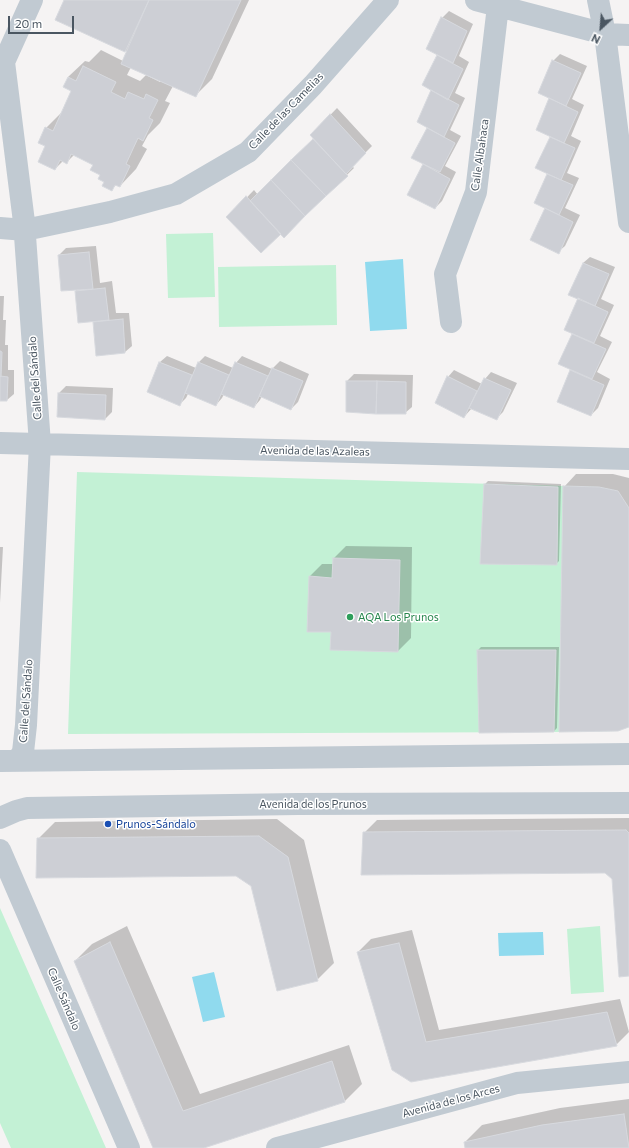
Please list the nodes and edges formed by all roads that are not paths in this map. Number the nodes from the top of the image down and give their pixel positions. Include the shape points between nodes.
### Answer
1 (32, 0) edge
2 (388, 0) edge
3 (476, 0) edge
4 (598, 0) edge
5 (498, 6) junction
6 (605, 34) junction
7 (629, 35) edge
8 (2, 61) edge
9 (629, 222) edge
10 (0, 228) edge
11 (25, 230) junction
12 (451, 322) dead end
13 (0, 443) edge
14 (40, 444) junction
15 (629, 459) edge
16 (629, 754) edge
17 (8, 761) edge
18 (629, 803) edge
19 (0, 818) edge
20 (0, 850) edge
21 (629, 1072) edge
22 (129, 1148) edge
23 (277, 1148) edge

1 - 8 street, Calle del Sándalo
2 - 11 street, Calle de las Camelias via 313,85 248,152 176,194 110,212
3 - 5 street
4 - 6 street
5 - 6 street
5 - 12 street, Calle Albahaca via 476,192 445,274
6 - 7 street
6 - 9 street
8 - 11 street, Calle del Sándalo
10 - 11 street, Calle de las Camelias
11 - 14 street, Calle del Sándalo
13 - 14 street, Avenida de las Azaleas
14 - 15 street, Avenida de las Azaleas
14 - 17 street, Calle del Sándalo via 26,725 23,752
16 - 17 street
18 - 19 street, Avenida de los Prunos via 27,808
20 - 22 street, Calle Sándalo
21 - 23 street, Avenida de los Arces via 517,1084

